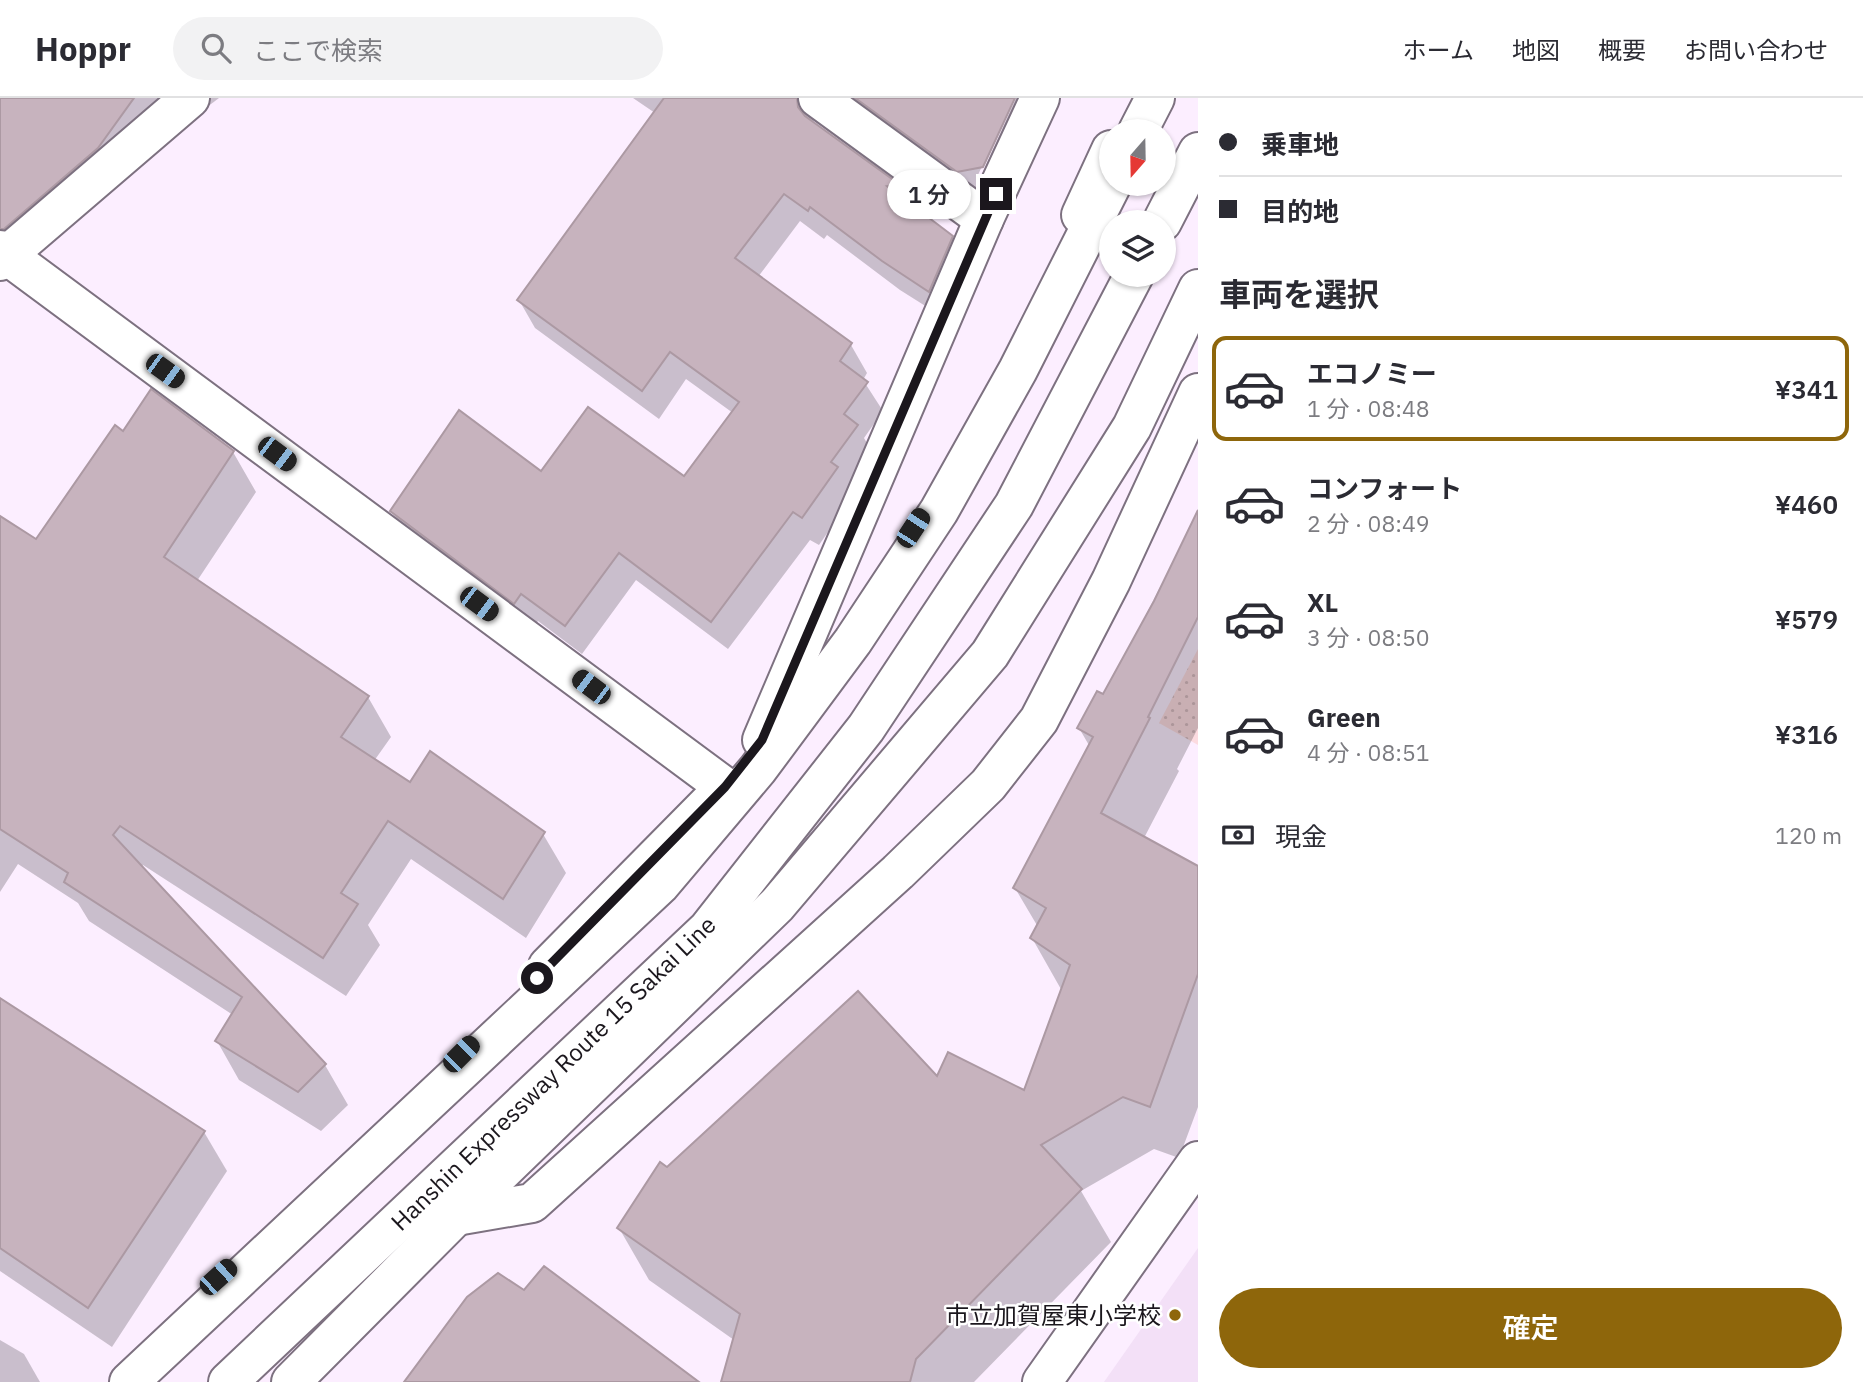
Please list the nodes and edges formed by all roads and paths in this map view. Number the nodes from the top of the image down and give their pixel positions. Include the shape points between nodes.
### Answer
1 (190, 98) edge
2 (818, 98) edge
3 (1040, 98) edge
4 (1136, 98) edge
5 (1155, 98) edge
6 (1126, 119) edge
7 (1144, 119) edge
8 (1198, 152) edge
9 (1099, 176) edge
10 (1106, 196) edge
11 (1167, 210) edge
12 (984, 219) junction
13 (3, 255) edge
14 (1128, 287) edge
15 (1198, 289) edge
16 (1198, 393) edge
17 (762, 740) junction
18 (725, 787) junction
19 (1198, 1161) edge
20 (456, 1216) junction
21 (111, 1382) edge
22 (129, 1382) edge
23 (228, 1382) edge
24 (291, 1382) edge
25 (1042, 1382) edge

1 - 13 main road
2 - 12 main road
3 - 12 main road
4 - 6 main road
5 - 7 main road
8 - 11 main road
9 - 17 main road via 1057,266 927,507 845,632
10 - 22 main road via 1018,370 939,511 853,641 758,769 660,885
12 - 17 main road
13 - 18 main road
14 - 23 main road, Hanshin Expressway Route 15 Sakai Line via 1014,505 866,728 708,929
15 - 20 main road via 1132,427 990,654 777,905
16 - 20 main road via 1111,580 1039,720 988,785 532,1202
17 - 18 main road
18 - 21 main road via 461,1054 177,1314
19 - 25 main road
20 - 24 main road

